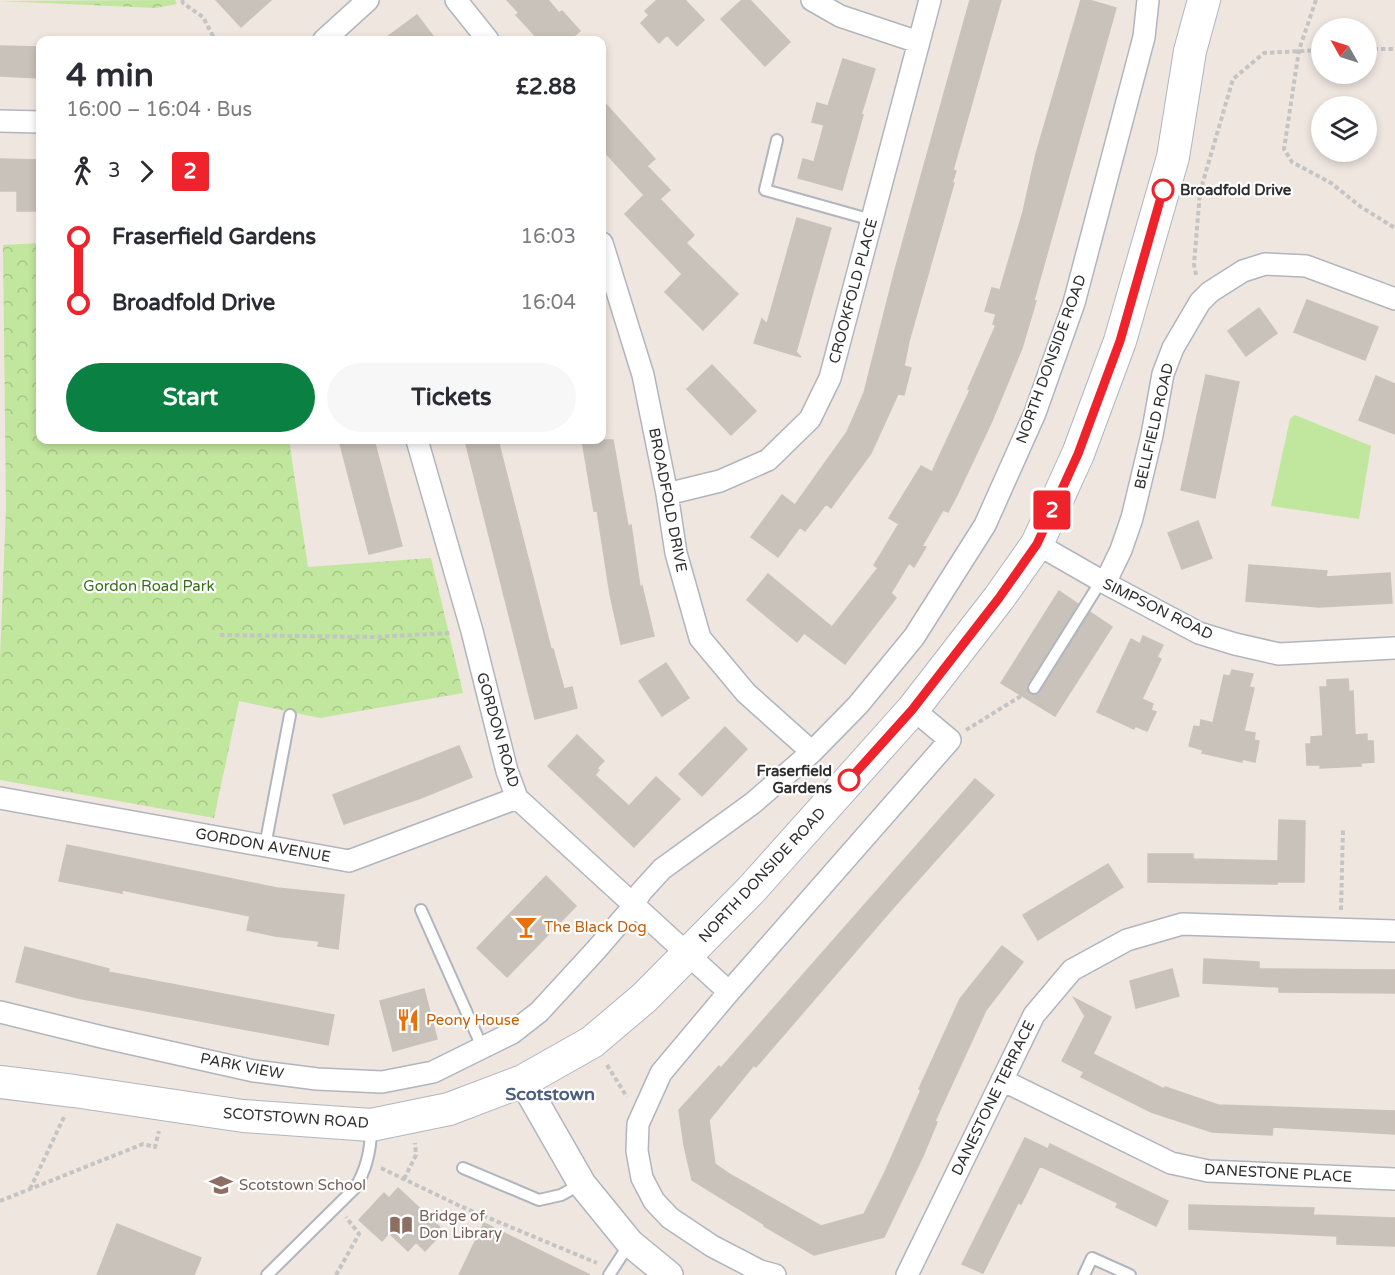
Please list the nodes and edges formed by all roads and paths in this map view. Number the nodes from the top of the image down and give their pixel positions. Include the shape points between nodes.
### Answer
1 (182, 0) edge
2 (368, 0) edge
3 (456, 0) edge
4 (812, 0) edge
5 (930, 0) edge
6 (1148, 0) edge
7 (1204, 0) edge
8 (1316, 0) edge
9 (213, 36) edge
10 (328, 36) edge
11 (485, 36) edge
12 (918, 42) junction
13 (1377, 49) edge
14 (1395, 49) edge
15 (1299, 50) junction
16 (1311, 50) edge
17 (0, 121) edge
18 (36, 122) edge
19 (777, 140) dead end
20 (872, 220) junction
21 (1395, 228) edge
22 (606, 256) edge
23 (1395, 299) edge
24 (1200, 302) junction
25 (418, 444) edge
26 (667, 494) junction
27 (1037, 544) junction
28 (1103, 582) junction
29 (472, 631) junction
30 (220, 634) dead end
31 (1395, 648) edge
32 (1034, 688) joint
33 (912, 710) junction
34 (290, 716) dead end
35 (950, 740) junction
36 (812, 752) junction
37 (0, 798) edge
38 (518, 798) junction
39 (1343, 830) dead end
40 (265, 846) junction
41 (634, 903) junction
42 (421, 910) dead end
43 (1340, 928) junction
44 (1395, 931) edge
45 (688, 954) junction
46 (729, 992) junction
47 (0, 1012) edge
48 (483, 1049) junction
49 (1002, 1080) junction
50 (523, 1081) junction
51 (0, 1082) edge
52 (64, 1117) dead end
53 (371, 1125) junction
54 (155, 1148) dead end
55 (367, 1161) junction
56 (463, 1168) dead end
57 (1395, 1179) edge
58 (582, 1184) junction
59 (29, 1189) junction
60 (0, 1201) edge
61 (338, 1206) junction
62 (630, 1242) junction
63 (610, 1273) edge
64 (267, 1275) edge
65 (336, 1275) edge
66 (669, 1275) edge
67 (775, 1275) edge
68 (907, 1275) edge
69 (1084, 1275) edge
70 (1130, 1275) edge

1 - 9 path via 203,17
2 - 10 street
3 - 11 street
4 - 12 street via 840,16
5 - 12 street, CROOKFOLD PLACE
6 - 36 street, NORTH DONSIDE ROAD via 1142,43 1074,303 1030,423 985,525 914,637 858,705
7 - 27 main road, NORTH DONSIDE ROAD via 1190,51 1173,157 1120,341 1078,454
8 - 15 path
12 - 20 street, CROOKFOLD PLACE
13 - 14 path
15 - 16 path
15 - 21 path via 1284,149 1292,162 1331,183
15 - 24 path via 1264,53 1229,87 1200,192 1194,264
17 - 18 street
19 - 20 lane via 765,190
20 - 26 street, CROOKFOLD PLACE via 830,378 810,419 768,460 720,482
22 - 26 street, BROADFOLD DRIVE via 644,375
23 - 24 street, BELLFIELD ROAD via 1306,266 1265,264 1243,271
24 - 28 street, BELLFIELD ROAD via 1163,374 1132,518 1121,550
25 - 29 street, GORDON ROAD
26 - 36 street, BROADFOLD DRIVE via 676,553 700,638 746,693
27 - 28 street, SIMPSON ROAD
27 - 33 main road, NORTH DONSIDE ROAD
28 - 31 street, SIMPSON ROAD via 1199,633 1279,654
28 - 32 lane
29 - 30 path via 372,637
29 - 38 street, GORDON ROAD via 507,771
32 - 35 path
33 - 35 street
33 - 45 main road, NORTH DONSIDE ROAD via 751,890
34 - 40 lane
35 - 46 street
36 - 41 street, NORTH DONSIDE ROAD via 753,803 662,869
37 - 40 street, GORDON AVENUE
38 - 40 street, GORDON AVENUE via 349,861
38 - 41 street, GORDON ROAD
39 - 43 path
41 - 45 street, GORDON ROAD
41 - 48 street, NORTH DONSIDE ROAD via 539,1012
42 - 48 lane
43 - 44 street, DANESTONE TERRACE
43 - 49 street, DANESTONE TERRACE via 1182,924 1127,940 1072,970 1034,1015
45 - 46 street
45 - 50 main road, NORTH DONSIDE ROAD via 592,1042
46 - 67 street via 661,1073 638,1124 637,1151 642,1178 654,1201 670,1218 712,1246
47 - 48 street, PARK VIEW via 254,1071 317,1079 382,1082 433,1072
49 - 57 street, DANESTONE PLACE via 1171,1162 1208,1172
49 - 68 street, DANESTONE TERRACE
50 - 53 main road, SCOTSTOWN ROAD via 449,1109
50 - 58 street
51 - 53 main road, SCOTSTOWN ROAD via 243,1116
52 - 59 path
53 - 55 lane
54 - 59 path via 143,1144
55 - 61 lane via 356,1188
55 - 63 path
56 - 58 lane via 539,1200
58 - 62 street
59 - 60 path
61 - 64 lane
61 - 65 path via 359,1234
62 - 63 lane
62 - 66 street
69 - 70 lane via 1092,1258

